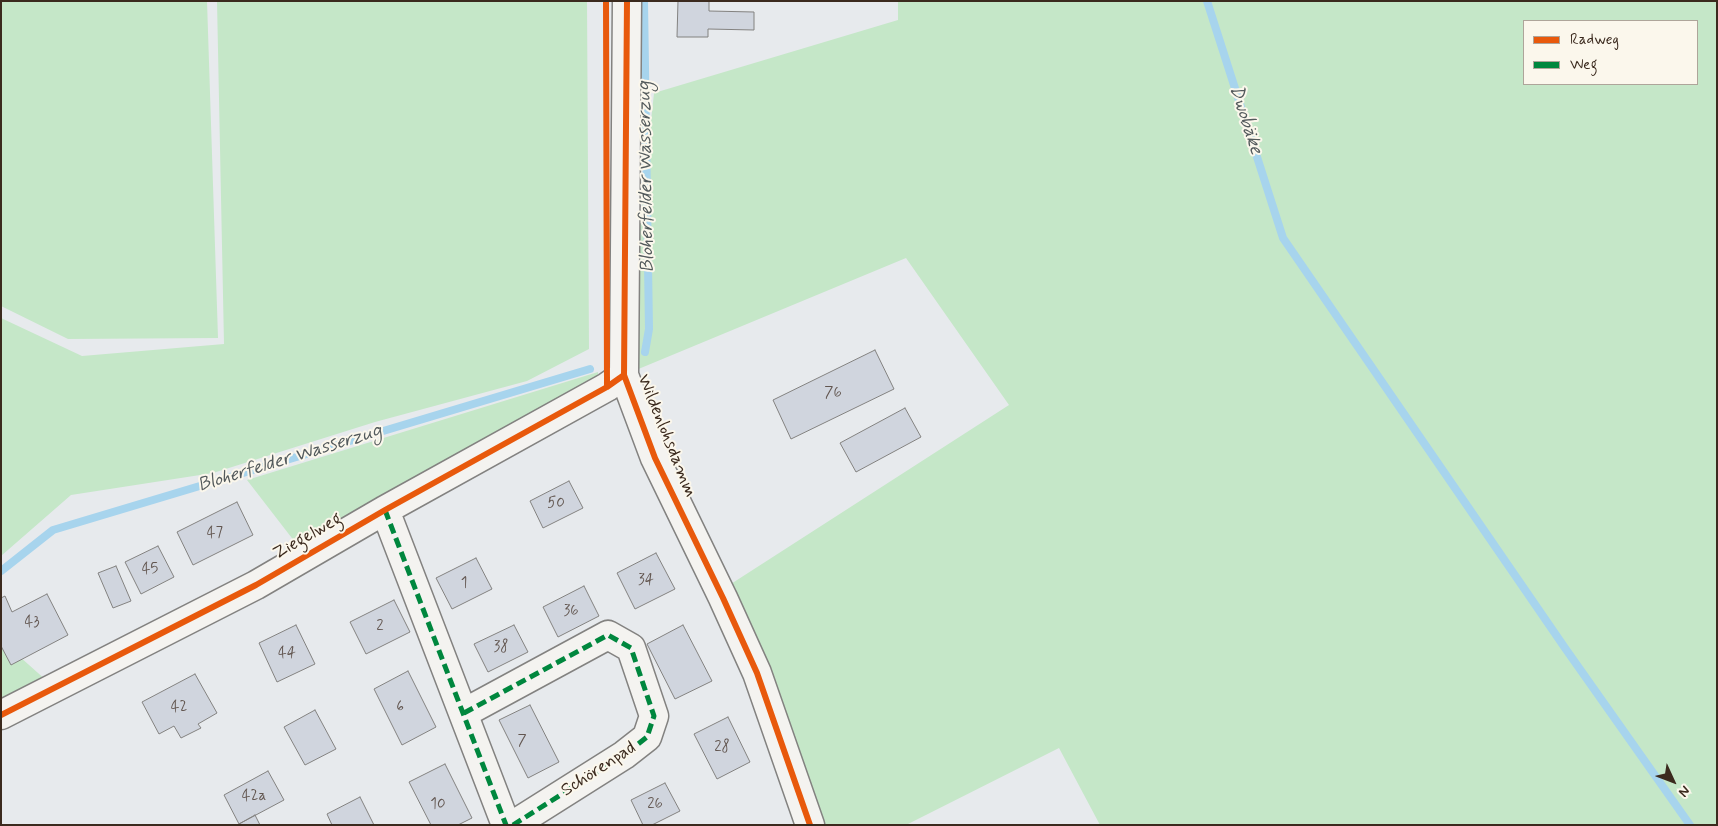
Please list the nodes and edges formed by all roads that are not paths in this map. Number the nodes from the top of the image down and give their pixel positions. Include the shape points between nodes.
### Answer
1 (628, 1) edge
2 (624, 375) junction
3 (385, 510) junction
4 (464, 713) junction
5 (1, 715) edge
6 (506, 825) edge
7 (513, 825) edge
8 (810, 825) edge

1 - 2 street, Wildenlohsdamm
2 - 3 street, Ziegelweg
2 - 8 street, Wildenlohsdamm via 655,458 757,673
3 - 4 street
3 - 5 street, Ziegelweg via 256,585
4 - 6 street
4 - 7 street, Schörenpad via 608,635 631,648 654,716 647,738 624,756

